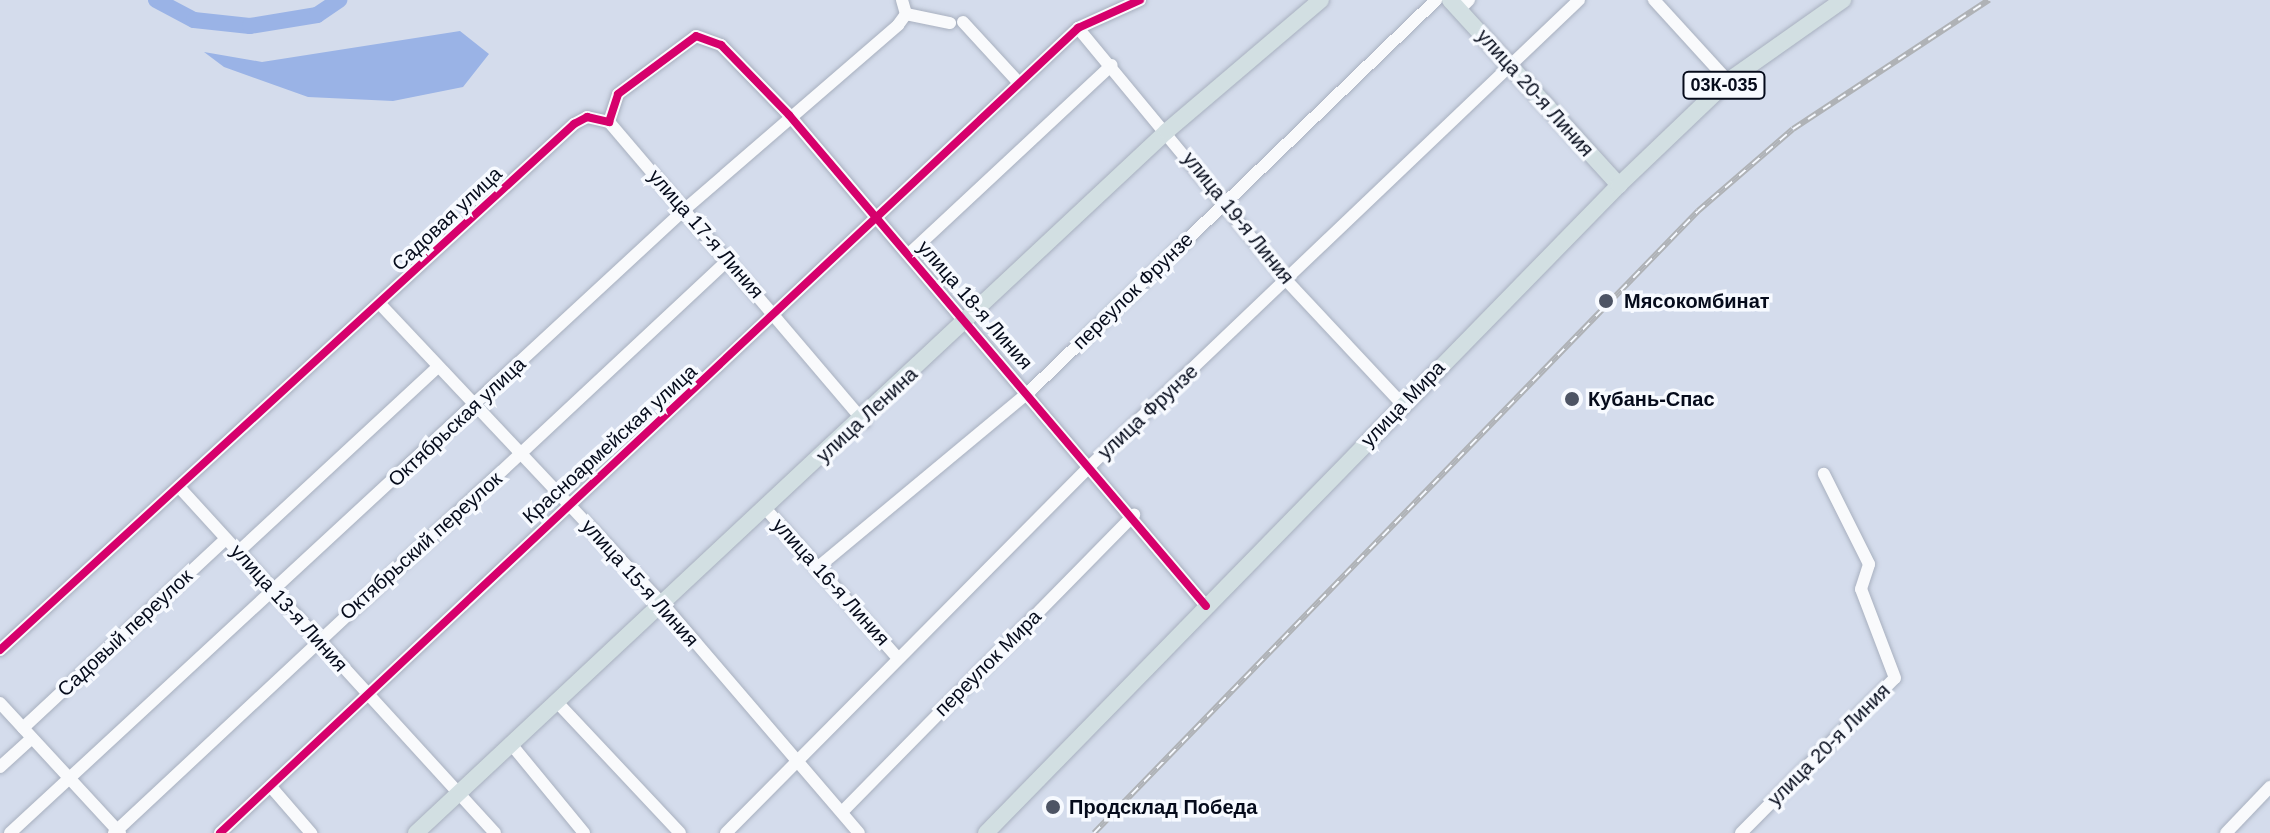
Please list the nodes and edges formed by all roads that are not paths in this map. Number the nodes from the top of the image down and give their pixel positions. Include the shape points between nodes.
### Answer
1 (902, 0) edge
2 (1140, 0) edge
3 (1321, 0) edge
4 (1436, 0) edge
5 (1579, 0) edge
6 (1654, 0) edge
7 (1843, 0) edge
8 (1460, 3) edge
9 (906, 14) junction
10 (1078, 28) junction
11 (1112, 65) junction
12 (1511, 66) junction
13 (1728, 81) junction
14 (1019, 83) junction
15 (789, 115) junction
16 (609, 122) junction
17 (1167, 131) junction
18 (1619, 185) junction
19 (1226, 200) junction
20 (684, 210) junction
21 (877, 217) junction
22 (909, 254) junction
23 (728, 260) junction
24 (1287, 281) junction
25 (380, 304) junction
26 (776, 315) junction
27 (968, 319) junction
28 (438, 367) junction
29 (1030, 391) junction
30 (1402, 404) junction
31 (475, 406) junction
32 (864, 422) junction
33 (521, 454) junction
34 (1091, 465) junction
35 (1824, 474) dead end
36 (180, 488) junction
37 (567, 504) junction
38 (765, 508) junction
39 (1134, 515) junction
40 (226, 539) junction
41 (238, 552) junction
42 (817, 568) junction
43 (275, 592) junction
44 (661, 602) junction
45 (1206, 606) junction
46 (318, 640) junction
47 (0, 650) edge
48 (897, 657) junction
49 (366, 692) junction
50 (556, 701) junction
51 (0, 703) edge
52 (28, 733) junction
53 (511, 744) junction
54 (795, 761) junction
55 (0, 767) edge
56 (70, 779) junction
57 (2270, 787) edge
58 (272, 788) junction
59 (459, 792) junction
60 (842, 812) junction
61 (851, 830) edge
62 (117, 832) edge
63 (10, 833) edge
64 (220, 833) edge
65 (311, 833) edge
66 (416, 833) edge
67 (495, 833) edge
68 (584, 833) edge
69 (680, 833) edge
70 (726, 833) edge
71 (986, 833) edge
72 (1741, 833) edge
73 (2226, 833) edge

1 - 9 street
2 - 10 street, Красноармейская улица
3 - 17 main road, улица Ленина
4 - 19 street, переулок Фрунзе
5 - 12 street, улица Фрунзе
6 - 13 street
7 - 13 main road, улица Мира / 03К-035
8 - 12 main road, улица 20-я Линия
9 - 14 street via 957,22
9 - 15 street, Октябрьская улица
10 - 11 street, улица 19-я Линия
10 - 14 street, Красноармейская улица
11 - 17 street, улица 19-я Линия
11 - 22 street, улица 18-я Линия
12 - 18 main road, улица 20-я Линия
12 - 24 street, улица Фрунзе
13 - 18 main road, улица Мира / 03К-035
14 - 21 street, Красноармейская улица
15 - 16 street, улица 18-я Линия via 708,36 696,36 618,94
15 - 20 street, Октябрьская улица
15 - 21 street, улица 18-я Линия
16 - 20 street, улица 17-я Линия
16 - 25 street, Садовая улица via 587,117 574,124
17 - 19 street, улица 19-я Линия
17 - 27 main road, улица Ленина
18 - 30 main road, улица Мира
19 - 24 street, улица 19-я Линия
19 - 29 street, переулок Фрунзе
20 - 23 street, улица 17-я Линия
20 - 31 street, Октябрьская улица
21 - 22 street, улица 18-я Линия
21 - 26 street, Красноармейская улица
22 - 27 street, улица 18-я Линия
23 - 26 street, улица 17-я Линия
23 - 33 street, Октябрьский переулок
24 - 30 street, улица 19-я Линия
24 - 34 street, улица Фрунзе
25 - 28 street, улица 15-я Линия
25 - 36 street, Садовая улица
26 - 32 street, улица 17-я Линия
26 - 37 street, Красноармейская улица
27 - 29 street, улица 18-я Линия
27 - 32 main road, улица Ленина
28 - 31 street, улица 15-я Линия
28 - 41 street
29 - 34 street, улица 18-я Линия
29 - 42 street, переулок Фрунзе
30 - 45 main road, улица Мира
31 - 33 street, улица 15-я Линия
31 - 43 street, Октябрьская улица
32 - 38 main road, улица Ленина
33 - 37 street, улица 15-я Линия
33 - 46 street, Октябрьский переулок
34 - 39 street, улица 18-я Линия
34 - 48 street, улица Фрунзе
35 - 72 street, улица 20-я Линия via 1869,564 1861,589 1895,678
36 - 40 street, улица 13-я Линия
36 - 47 street, Садовая улица
37 - 44 street, улица 15-я Линия
37 - 49 street, Красноармейская улица
38 - 42 street, улица 16-я Линия
38 - 44 main road, улица Ленина
39 - 45 street, улица 18-я Линия
39 - 60 street, переулок Мира
40 - 41 street, улица 13-я Линия
40 - 52 street, Садовый переулок
41 - 43 street, улица 13-я Линия
42 - 48 street, улица 16-я Линия
43 - 46 street, улица 13-я Линия
43 - 56 street, Октябрьская улица
44 - 50 main road, улица Ленина
44 - 54 street, улица 15-я Линия
45 - 71 main road, улица Мира
46 - 49 street, улица 13-я Линия
46 - 62 street, Октябрьский переулок
48 - 54 street, улица Фрунзе
49 - 58 street, Красноармейская улица
49 - 59 street, улица 13-я Линия
50 - 53 main road, улица Ленина
50 - 69 street
51 - 52 street
52 - 55 street, Садовый переулок
52 - 56 street
53 - 59 main road, улица Ленина
53 - 68 street
54 - 60 street, улица 15-я Линия
54 - 70 street, улица Фрунзе
56 - 62 street
56 - 63 street, Октябрьская улица
57 - 73 street
58 - 64 street, Красноармейская улица
58 - 65 street
59 - 66 main road, улица Ленина
59 - 67 street, улица 13-я Линия
60 - 61 street, улица 15-я Линия

